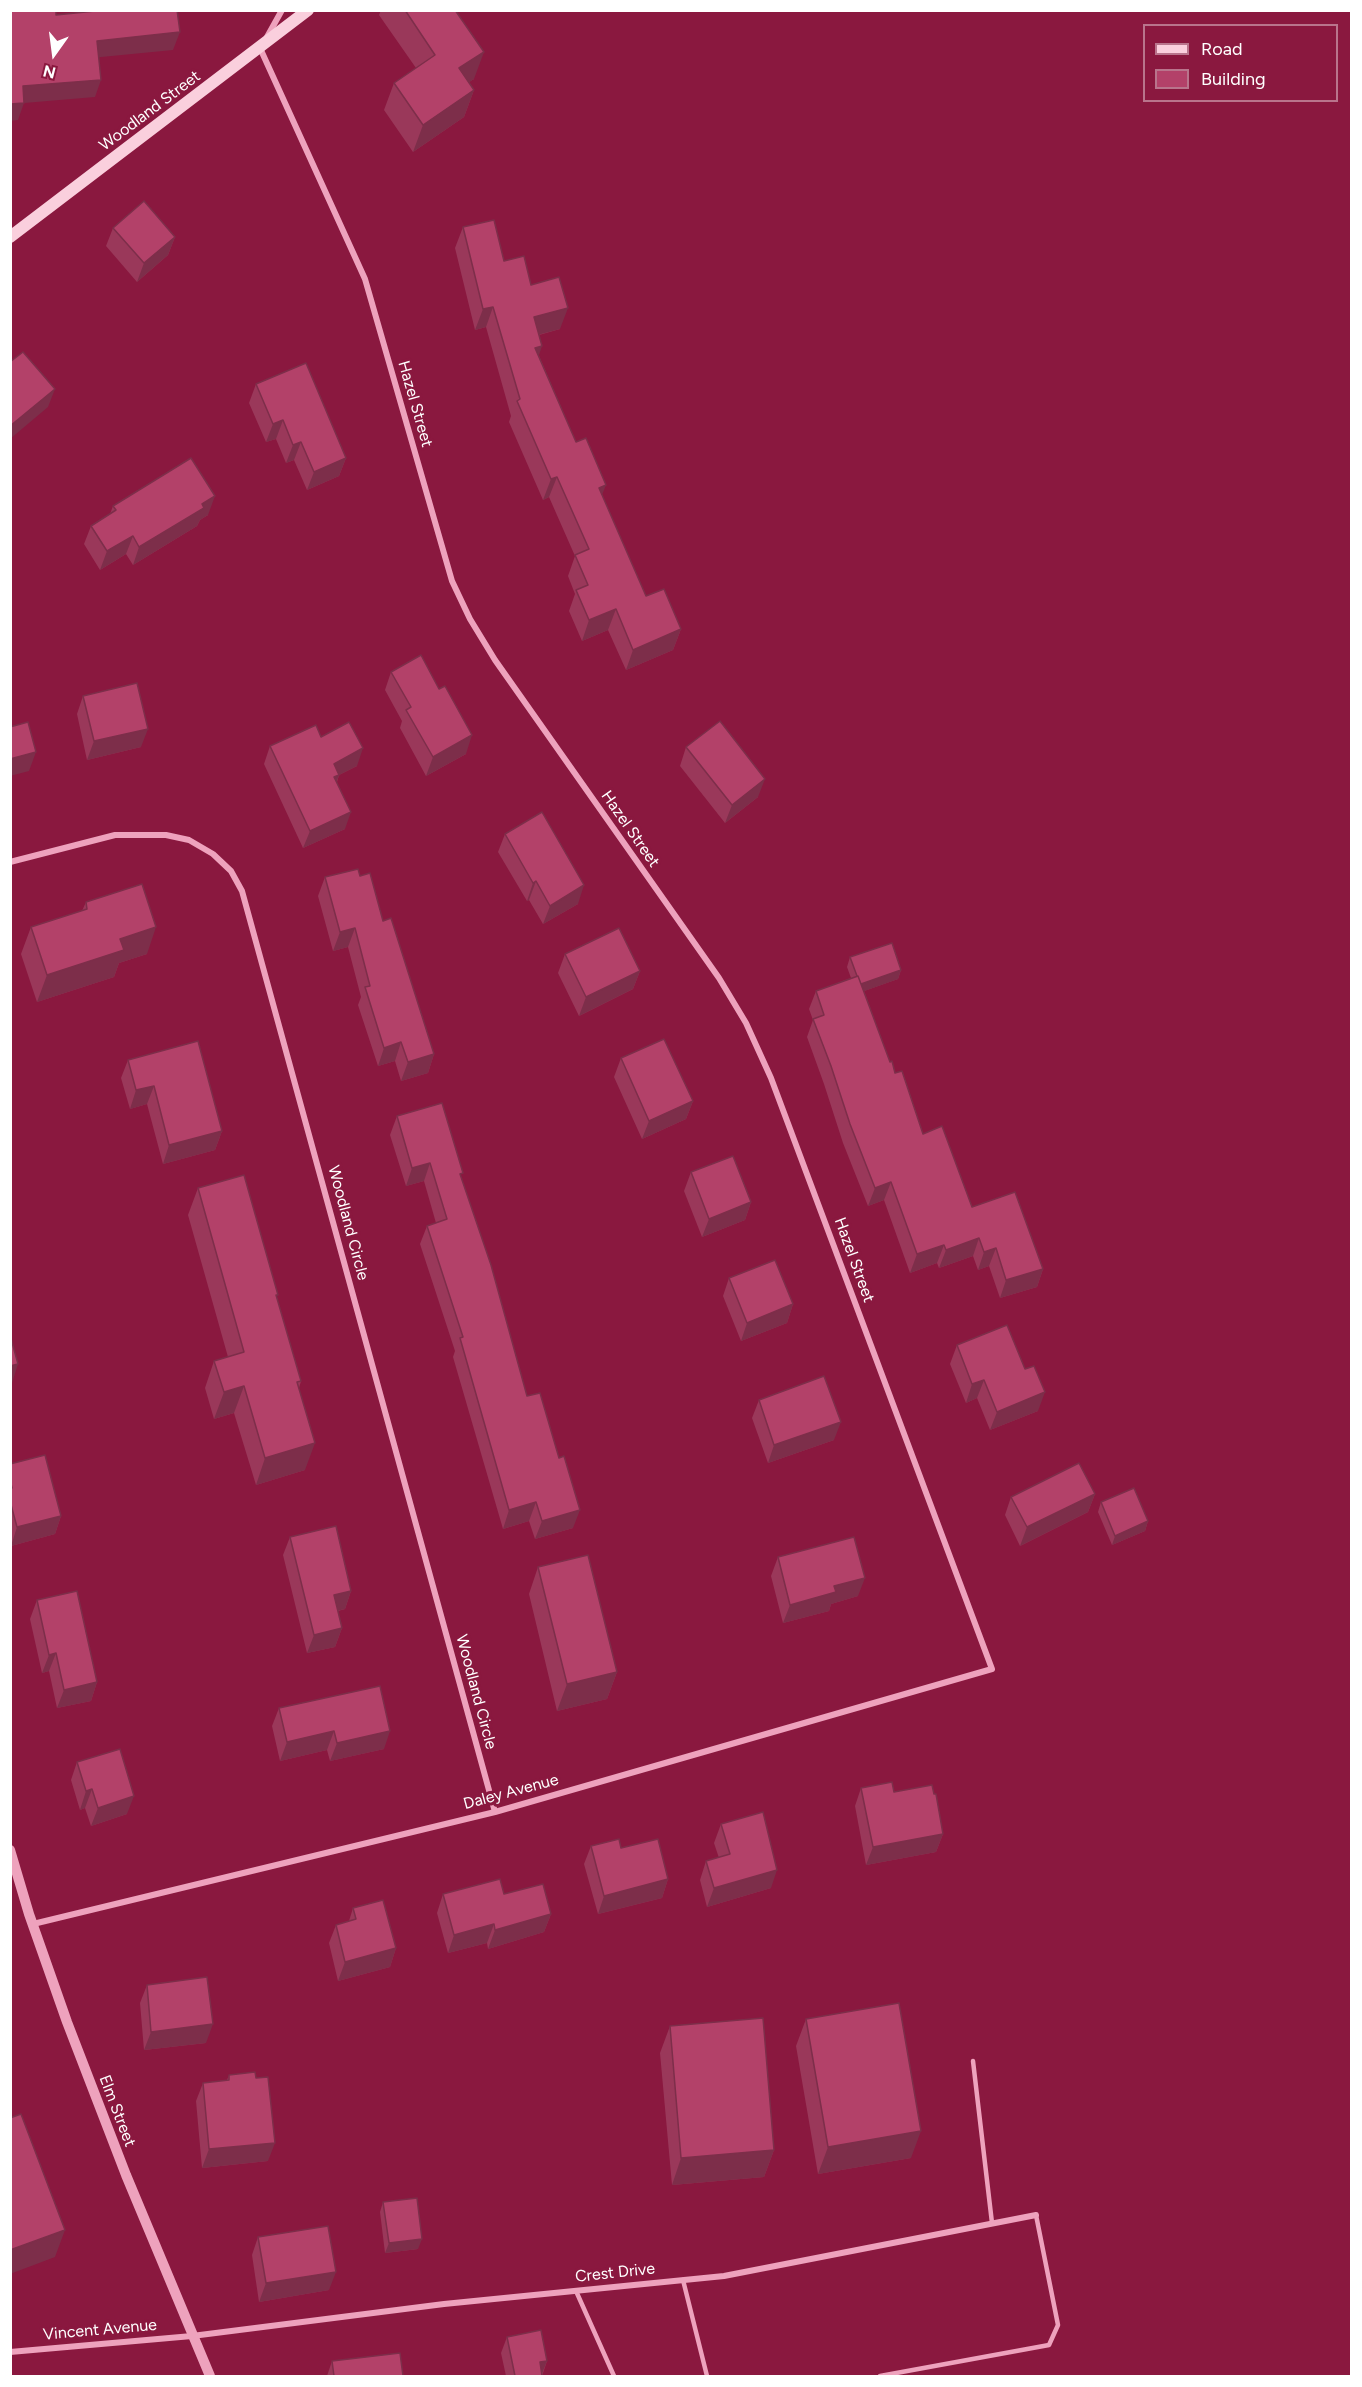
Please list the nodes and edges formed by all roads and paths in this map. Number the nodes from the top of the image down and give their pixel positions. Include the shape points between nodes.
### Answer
1 (282, 10) edge
2 (308, 10) edge
3 (260, 48) junction
4 (10, 237) edge
5 (10, 862) edge
6 (992, 1669) joint
7 (495, 1812) junction
8 (10, 1850) edge
9 (33, 1924) junction
10 (973, 2061) dead end
11 (1036, 2215) joint
12 (992, 2223) junction
13 (682, 2280) junction
14 (576, 2290) junction
15 (192, 2336) junction
16 (10, 2352) edge
17 (210, 2376) edge
18 (614, 2376) edge
19 (707, 2376) edge
20 (880, 2376) edge

1 - 3 street
2 - 3 main road, Woodland Street
3 - 4 main road, Woodland Street
3 - 6 street, Hazel Street via 365,279 452,581 495,660 719,978 746,1023 771,1078
5 - 7 street, Woodland Circle via 115,836 166,835 189,840 213,854 231,871 242,891
6 - 7 street, Daley Avenue
7 - 9 street, Daley Avenue
8 - 9 street, Elm Street
9 - 15 street, Elm Street via 126,2175
10 - 12 lane
11 - 12 street, Crest Drive
11 - 20 lane via 1059,2325 1049,2345
12 - 13 street, Crest Drive via 724,2276
13 - 14 street, Crest Drive
13 - 19 lane
14 - 15 street, Crest Drive
14 - 18 lane
15 - 16 street, Vincent Avenue
15 - 17 street, Elm Street

